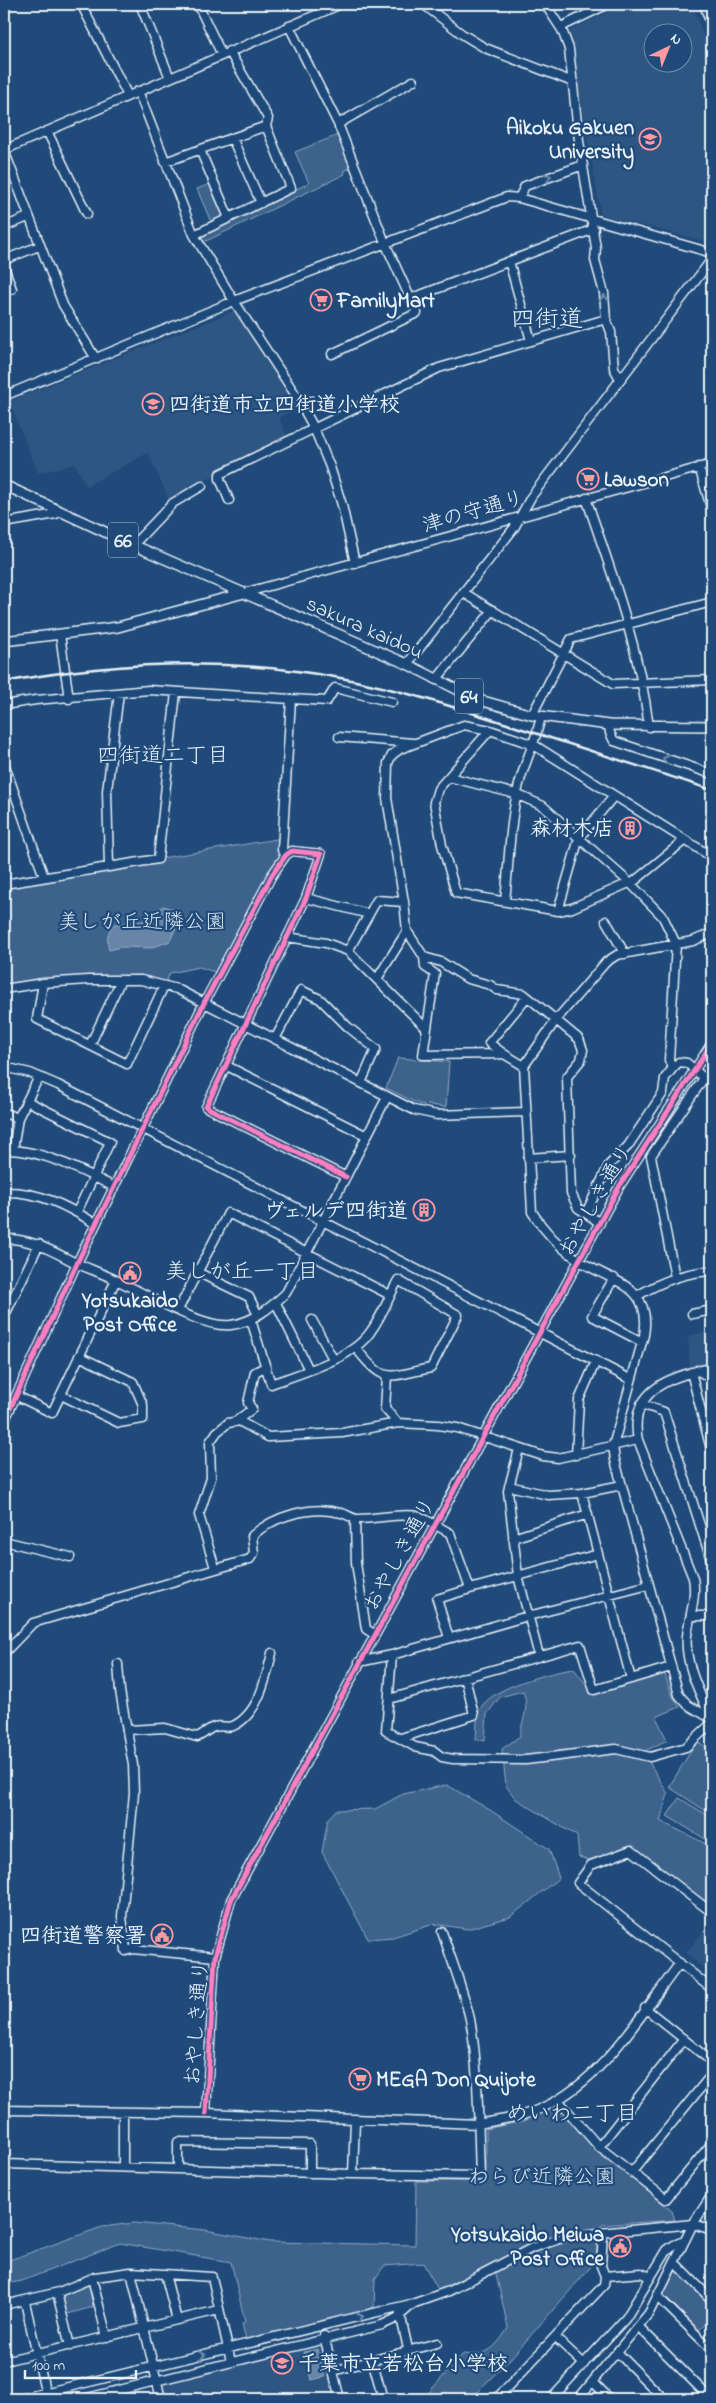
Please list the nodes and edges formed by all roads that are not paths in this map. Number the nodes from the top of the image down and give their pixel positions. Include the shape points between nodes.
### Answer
1 (81, 4) edge
2 (140, 4) edge
3 (342, 4) edge
4 (423, 4) edge
5 (545, 4) edge
6 (608, 4) edge
7 (704, 4) edge
8 (200, 9) dead end
9 (289, 26) junction
10 (561, 27) junction
11 (712, 28) edge
12 (225, 53) junction
13 (170, 78) junction
14 (413, 82) dead end
15 (573, 82) junction
16 (138, 91) junction
17 (128, 96) junction
18 (338, 124) junction
19 (266, 126) junction
20 (47, 131) junction
21 (232, 138) junction
22 (4, 150) edge
23 (200, 150) junction
24 (165, 162) junction
25 (583, 165) junction
26 (519, 198) junction
27 (261, 203) junction
28 (87, 214) dead end
29 (28, 217) junction
30 (228, 218) junction
31 (592, 220) junction
32 (4, 227) edge
33 (594, 228) junction
34 (194, 235) junction
35 (386, 245) junction
36 (39, 246) junction
37 (712, 253) edge
38 (712, 259) edge
39 (4, 260) edge
40 (509, 261) junction
41 (4, 268) edge
42 (12, 289) dead end
43 (410, 299) junction
44 (234, 301) junction
45 (606, 319) junction
46 (531, 341) junction
47 (332, 354) dead end
48 (96, 359) junction
49 (620, 379) junction
50 (4, 396) edge
51 (314, 428) junction
52 (712, 464) edge
53 (699, 468) junction
54 (4, 485) edge
55 (202, 486) dead end
56 (586, 498) junction
57 (229, 500) dead end
58 (58, 510) junction
59 (712, 511) edge
60 (522, 515) junction
61 (4, 523) edge
62 (133, 545) junction
63 (355, 563) junction
64 (244, 593) junction
65 (464, 593) junction
66 (712, 602) edge
67 (493, 610) junction
68 (628, 624) junction
69 (60, 634) junction
70 (4, 641) edge
71 (564, 656) junction
72 (407, 664) junction
73 (436, 680) junction
74 (712, 680) edge
75 (644, 682) junction
76 (176, 692) junction
77 (120, 693) junction
78 (68, 699) junction
79 (291, 699) junction
80 (392, 702) dead end
81 (4, 705) edge
82 (537, 715) junction
83 (609, 725) junction
84 (649, 726) junction
85 (712, 726) edge
86 (490, 730) junction
87 (339, 737) dead end
88 (415, 744) junction
89 (534, 745) junction
90 (4, 763) edge
91 (712, 774) edge
92 (449, 777) junction
93 (516, 794) junction
94 (614, 796) junction
95 (579, 838) junction
96 (685, 840) junction
97 (286, 854) junction
98 (712, 857) edge
99 (109, 866) junction
100 (44, 877) junction
101 (630, 883) junction
102 (4, 884) edge
103 (306, 898) junction
104 (505, 901) junction
105 (404, 902) junction
106 (558, 911) junction
107 (369, 914) junction
108 (606, 921) dead end
109 (406, 931) junction
110 (712, 932) edge
111 (287, 937) junction
112 (676, 944) junction
113 (348, 951) junction
114 (625, 954) junction
115 (424, 957) junction
116 (377, 979) junction
117 (121, 980) junction
118 (44, 982) junction
119 (164, 986) junction
120 (4, 989) edge
121 (527, 997) junction
122 (204, 1003) junction
123 (556, 1020) junction
124 (246, 1025) junction
125 (426, 1028) junction
126 (274, 1039) junction
127 (712, 1043) edge
128 (90, 1046) junction
129 (504, 1054) junction
130 (227, 1066) junction
131 (524, 1066) junction
132 (4, 1067) edge
133 (672, 1068) junction
134 (696, 1069) junction
135 (39, 1077) junction
136 (361, 1083) junction
137 (387, 1097) junction
138 (27, 1101) junction
139 (525, 1112) junction
140 (4, 1113) edge
141 (18, 1118) junction
142 (143, 1130) junction
143 (367, 1136) junction
144 (4, 1150) edge
145 (13, 1150) junction
146 (571, 1155) junction
147 (528, 1158) junction
148 (94, 1176) junction
149 (346, 1177) junction
150 (114, 1187) junction
151 (4, 1192) edge
152 (77, 1212) junction
153 (586, 1213) junction
154 (600, 1222) junction
155 (323, 1223) junction
156 (96, 1224) junction
157 (4, 1239) edge
158 (39, 1244) junction
159 (308, 1253) junction
160 (578, 1260) junction
161 (77, 1263) junction
162 (712, 1271) edge
163 (198, 1272) junction
164 (675, 1277) junction
165 (614, 1278) junction
166 (116, 1280) junction
167 (390, 1295) junction
168 (4, 1296) edge
169 (637, 1296) junction
170 (12, 1300) junction
171 (276, 1303) junction
172 (178, 1310) junction
173 (712, 1310) edge
174 (692, 1314) dead end
175 (258, 1315) junction
176 (4, 1317) edge
177 (251, 1320) junction
178 (312, 1320) dead end
179 (539, 1333) junction
180 (642, 1342) junction
181 (356, 1348) junction
182 (79, 1356) junction
183 (333, 1359) junction
184 (596, 1361) junction
185 (265, 1367) junction
186 (712, 1368) edge
187 (309, 1370) junction
188 (694, 1371) junction
189 (387, 1376) junction
190 (630, 1379) junction
191 (712, 1379) edge
192 (61, 1395) junction
193 (17, 1396) junction
194 (641, 1404) junction
195 (4, 1422) edge
196 (235, 1422) junction
197 (398, 1423) junction
198 (483, 1437) junction
199 (638, 1440) junction
200 (613, 1446) junction
201 (519, 1450) junction
202 (712, 1453) edge
203 (576, 1455) junction
204 (622, 1484) junction
205 (509, 1486) junction
206 (582, 1493) junction
207 (588, 1514) junction
208 (355, 1520) junction
209 (513, 1538) junction
210 (4, 1542) edge
211 (598, 1554) junction
212 (70, 1557) dead end
213 (712, 1563) edge
214 (215, 1568) junction
215 (518, 1576) junction
216 (649, 1585) junction
217 (470, 1589) junction
218 (609, 1596) junction
219 (528, 1616) junction
220 (692, 1616) junction
221 (712, 1616) edge
222 (374, 1634) junction
223 (449, 1638) junction
224 (4, 1651) edge
225 (272, 1653) dead end
226 (392, 1655) junction
227 (539, 1656) junction
228 (359, 1662) junction
229 (118, 1664) dead end
230 (671, 1667) junction
231 (464, 1677) junction
232 (632, 1679) junction
233 (389, 1699) junction
234 (712, 1720) edge
235 (128, 1730) junction
236 (401, 1738) junction
237 (712, 1909) edge
238 (442, 1932) dead end
239 (215, 1957) junction
240 (680, 1963) junction
241 (712, 1989) edge
242 (645, 2008) junction
243 (684, 2039) junction
244 (712, 2062) edge
245 (712, 2074) edge
246 (558, 2100) junction
247 (4, 2110) edge
248 (123, 2113) junction
249 (206, 2113) junction
250 (355, 2120) junction
251 (478, 2124) junction
252 (712, 2143) edge
253 (599, 2147) junction
254 (4, 2164) edge
255 (123, 2167) junction
256 (178, 2169) junction
257 (632, 2172) junction
258 (310, 2173) junction
259 (353, 2174) junction
260 (712, 2195) edge
261 (693, 2224) junction
262 (712, 2230) edge
263 (603, 2233) junction
264 (684, 2241) junction
265 (674, 2262) junction
266 (131, 2272) junction
267 (164, 2274) junction
268 (605, 2276) junction
269 (650, 2277) junction
270 (92, 2278) junction
271 (57, 2293) junction
272 (657, 2296) junction
273 (712, 2300) edge
274 (25, 2302) junction
275 (415, 2302) junction
276 (4, 2305) edge
277 (395, 2308) junction
278 (219, 2310) junction
279 (402, 2314) junction
280 (177, 2320) junction
281 (322, 2326) junction
282 (639, 2327) junction
283 (144, 2328) junction
284 (107, 2337) junction
285 (555, 2337) junction
286 (324, 2339) junction
287 (437, 2343) dead end
288 (70, 2346) junction
289 (228, 2349) junction
290 (408, 2350) junction
291 (712, 2350) edge
292 (618, 2353) junction
293 (37, 2354) junction
294 (372, 2360) junction
295 (4, 2361) edge
296 (231, 2362) junction
297 (584, 2364) junction
298 (153, 2367) junction
299 (333, 2371) junction
300 (156, 2381) junction
301 (593, 2382) junction
302 (47, 2396) edge
303 (19, 2399) edge
304 (83, 2399) edge
305 (161, 2399) edge
306 (340, 2399) edge
307 (383, 2399) edge
308 (496, 2399) edge
309 (551, 2399) edge
310 (578, 2399) edge
311 (610, 2399) edge
312 (664, 2399) edge
313 (711, 2399) edge

1 - 17 street
2 - 13 street
3 - 9 street
4 - 15 street via 485,48
5 - 10 street
6 - 10 street
7 - 11 street
8 - 12 street
9 - 12 street
9 - 18 street
10 - 15 street via 569,49
12 - 13 street
12 - 19 street via 268,118
13 - 16 street
14 - 18 street
15 - 25 street
16 - 17 street
16 - 24 street
17 - 20 street
18 - 35 street
19 - 21 street
19 - 27 street via 291,188
20 - 22 street
20 - 28 street
21 - 23 street
21 - 27 street
22 - 29 street
23 - 24 street
23 - 30 street
24 - 34 street
26 -> 25 street via 525,186
25 - 31 street
26 - 31 street
26 - 35 street via 507,197
27 - 30 street
29 - 32 street
29 - 36 street
30 - 34 street
31 - 33 street
31 - 37 street
33 - 40 street
45 -> 33 street via 604,292 595,260
34 - 44 street
35 - 43 street
35 - 44 street
36 - 39 street
36 - 48 street via 63,305
38 - 49 street
40 - 43 street
40 - 46 street
41 - 42 street
43 - 47 street via 417,313
44 - 48 street
44 - 51 street
45 - 46 street
45 - 49 street via 611,332 614,368
46 - 51 street via 439,368
48 - 50 street
49 - 60 street via 531,497
51 - 57 street via 220,474
51 - 63 street via 342,505
52 - 53 street, 津の守通り
53 - 56 street, 津の守通り
53 - 59 street
54 - 58 main road, 66
55 - 62 street via 173,503
56 - 60 street, 津の守通り
56 - 68 street
58 - 61 street via 56,514
58 - 62 main road, 66
60 - 63 street, 津の守通り
60 - 65 street
62 - 64 main road, 66
63 - 64 street, 津の守通り
64 - 69 main road via 142,622
64 - 72 main road, sakura kaidou / 64
65 - 67 street
65 - 72 street
66 - 68 street
67 - 71 street
67 - 73 street
68 - 71 street via 571,639
68 - 75 street
69 - 70 main road
69 - 78 street
71 - 75 street via 613,684
71 - 82 street
72 - 73 main road, sakura kaidou / 64
73 - 82 main road, sakura kaidou / 64 via 476,699
74 - 75 street
75 - 84 street
76 - 77 street
76 - 79 street
76 - 99 street via 158,859
77 - 78 street
77 - 99 street via 107,791
78 - 81 street
79 - 80 street via 327,701 335,688
79 - 97 street via 282,850
82 - 83 main road, sakura kaidou / 64
82 - 89 street
83 - 84 main road, sakura kaidou / 64
91 -> 83 street via 614,741
84 - 85 main road, sakura kaidou / 64
86 - 88 street via 464,724
86 - 89 street
86 - 92 street
87 - 88 street
88 - 105 street via 392,755 388,763 387,798
89 - 93 street
89 - 94 street
90 - 100 street
92 - 93 street
92 - 104 street via 438,789 434,802 456,893
93 - 95 street via 543,806
93 - 104 street
94 - 95 street
94 - 96 street
95 - 101 street
95 - 106 street
96 - 98 street
96 - 101 street
97 - 103 street via 292,851 321,854
97 - 122 street
99 - 100 street
100 - 102 street
101 - 106 street
101 - 112 street via 663,917
103 - 107 street
103 - 111 street
104 - 106 street
105 - 107 street via 377,900
105 - 109 street
107 - 113 street
108 - 114 street
109 - 115 street
109 - 116 street
110 - 112 street via 693,941
111 - 113 street via 326,943
111 - 124 street
112 - 114 street
112 - 133 street via 669,1060
113 - 116 street
114 - 123 street via 606,962
115 - 121 street via 441,962 468,979
115 - 125 street via 425,967 435,974
116 - 125 street
117 - 118 street
117 - 119 street via 141,980
117 - 128 street
118 - 120 street
118 - 128 street via 37,1019
119 - 122 street
119 - 128 street via 127,1064
121 - 123 street
121 - 129 street via 489,1043
122 - 124 street
122 - 142 street
123 - 131 street
123 - 146 street via 579,1039 583,1050 581,1060 567,1078
124 - 126 street
124 - 130 street
125 - 129 street via 423,1055
126 - 136 street
126 - 136 street via 301,990 320,999 376,1050
127 - 134 street, おやしき通り
129 - 131 street
130 - 143 street
130 - 149 street via 206,1106
131 - 139 street
132 - 135 street
133 - 134 street via 679,1062 687,1062
133 - 153 street via 665,1078 663,1093 628,1146 609,1165
134 - 154 street, おやしき通り via 638,1156
134 - 164 street via 704,1078 651,1156
135 - 138 street
135 - 142 street
136 - 137 street
137 - 139 street via 414,1110 437,1116
137 - 143 street
138 - 141 street
138 - 148 street via 110,1142
139 - 147 street
140 - 141 street
141 - 145 street
142 - 150 street
142 - 155 street
143 - 149 street
144 - 145 street
145 - 148 street via 38,1154
146 - 147 street
146 - 153 street via 571,1193 578,1208
147 - 160 street via 532,1212 541,1227
148 - 150 street
148 - 152 street
149 - 155 street
150 - 156 street
151 - 152 street via 21,1192 50,1199
152 - 156 street
153 - 154 street
154 - 160 street, おやしき通り
155 - 159 street
155 - 179 street
156 - 161 street
157 - 158 street
158 - 161 street
158 - 170 street
159 - 163 street via 228,1213
159 - 167 street
159 - 171 street via 286,1293
160 - 165 street
160 - 179 street, おやしき通り
161 - 166 street
161 - 193 street
162 - 164 street
163 - 172 street
163 - 175 street via 249,1297
164 - 169 street
165 - 169 street
165 - 180 street via 592,1316
166 - 172 street
166 - 182 street
167 - 181 street via 371,1332
167 - 189 street via 398,1280 458,1315 431,1368
168 - 170 street
169 - 180 street via 646,1322
170 - 176 street
171 - 175 street
171 - 187 street
172 - 177 street via 216,1325
173 - 174 street
175 - 177 street
177 - 185 street
178 - 183 street
179 - 184 street
179 - 198 street, おやしき通り
180 - 190 street
181 - 183 street
181 - 189 street via 372,1369
182 - 192 street
182 - 192 street via 133,1382 143,1405 143,1419 119,1423
183 - 187 street
184 - 190 street
184 - 203 street via 579,1400
185 - 187 street via 271,1384
185 - 196 street via 255,1372 248,1403 252,1409
186 - 188 street
188 - 191 street
188 - 194 street via 671,1378
188 - 202 street
189 - 197 street via 385,1409
190 - 200 street
192 - 193 street via 52,1412
193 - 195 street
194 - 199 street via 634,1425
194 - 213 street via 664,1412
196 - 197 street via 239,1421 268,1437 342,1433
196 - 214 street via 222,1428 210,1442 211,1478 199,1515
197 - 198 street via 457,1428
198 - 201 street
198 - 222 street, おやしき通り
199 - 200 street
199 - 220 street via 694,1578
200 - 203 street
200 - 204 street
201 - 203 street via 558,1458
201 - 205 street
204 - 206 street
204 - 216 street
205 - 206 street via 548,1495
205 - 209 street
206 - 207 street
207 - 209 street
207 - 211 street
208 - 214 street via 341,1513 312,1509 290,1515 261,1528 252,1536 254,1553 250,1559
208 - 217 street, bridge via 402,1514 419,1516 450,1533
208 - 222 street via 356,1563 366,1629
209 - 215 street
210 - 212 street
211 - 215 street
211 - 218 street
214 - 224 street via 33,1623
215 - 217 street
215 - 219 street
216 - 218 street
216 - 230 street
217 - 223 street via 437,1599
218 - 219 street
218 - 232 street
219 - 223 street
219 - 227 street
220 - 221 street
220 - 234 street via 687,1636 690,1665
222 - 228 street, おやしき通り
223 - 226 street
225 - 235 street via 255,1705 231,1727 213,1727 197,1737 165,1728
226 - 228 street
226 - 233 street
227 - 231 street
227 - 232 street via 580,1645 594,1690
228 - 239 street, おやしき通り via 231,1900
229 - 235 street
230 - 232 street
230 - 234 street via 682,1699
231 - 233 street
231 - 236 street via 474,1715
233 - 236 street via 386,1731
234 - 236 street via 686,1747 650,1757 616,1749 526,1760 453,1760 434,1750 415,1747
235 - 239 street via 134,1793 122,1916 126,1951
237 - 240 street via 710,1911 631,1850 591,1866 578,1883
238 - 251 street via 462,1987 470,2022
239 - 249 street, おやしき通り
240 - 241 street
240 - 242 street
242 - 243 street
242 - 246 street via 608,2058 588,2079
243 - 244 street
243 - 253 street
245 - 257 street
246 - 251 street via 515,2117
246 - 253 street
247 - 248 street
248 - 249 street
248 - 255 street
249 - 250 street
250 - 251 street
250 - 259 street
251 - 259 street via 480,2176
252 - 257 street via 666,2199
253 - 257 street
254 - 255 street
255 - 256 street
256 - 258 street
256 - 258 street via 178,2142 310,2144
258 - 259 street
260 - 261 street
261 - 262 street
261 - 263 street
261 - 264 street
263 - 268 street via 601,2266
263 - 275 street via 568,2236 532,2248 449,2292
264 - 265 street
264 - 269 street via 667,2250
265 - 272 street
265 - 273 street
266 - 267 street
266 - 270 street
266 - 283 street
267 - 278 street via 212,2277
267 - 280 street
268 - 269 street via 641,2273
268 - 285 street via 604,2285
269 - 297 street via 626,2318
270 - 271 street
270 - 284 street
271 - 274 street
271 - 288 street
272 - 282 street
272 - 291 street
274 - 276 street
274 - 293 street
275 - 277 street
275 - 279 street
277 - 279 street
281 -> 277 street
278 - 280 street
278 - 289 street
279 - 286 street via 382,2325
279 - 290 street
280 - 283 street
281 - 286 street
281 - 289 street
282 - 292 street
282 - 313 street
283 - 284 street
283 - 298 street
284 - 288 street
285 - 297 street
285 - 308 street
286 - 296 street
286 - 299 street
287 - 290 street
288 - 293 street
289 - 296 street
298 -> 289 street
290 - 294 street
292 - 301 street
292 - 312 street
293 - 295 street
293 - 302 street
294 - 299 street
294 - 307 street
296 - 300 street
297 - 309 street
298 - 300 street
298 - 302 street
299 - 306 street
300 - 304 street
300 - 305 street
301 - 310 street
301 - 311 street
302 - 303 street

